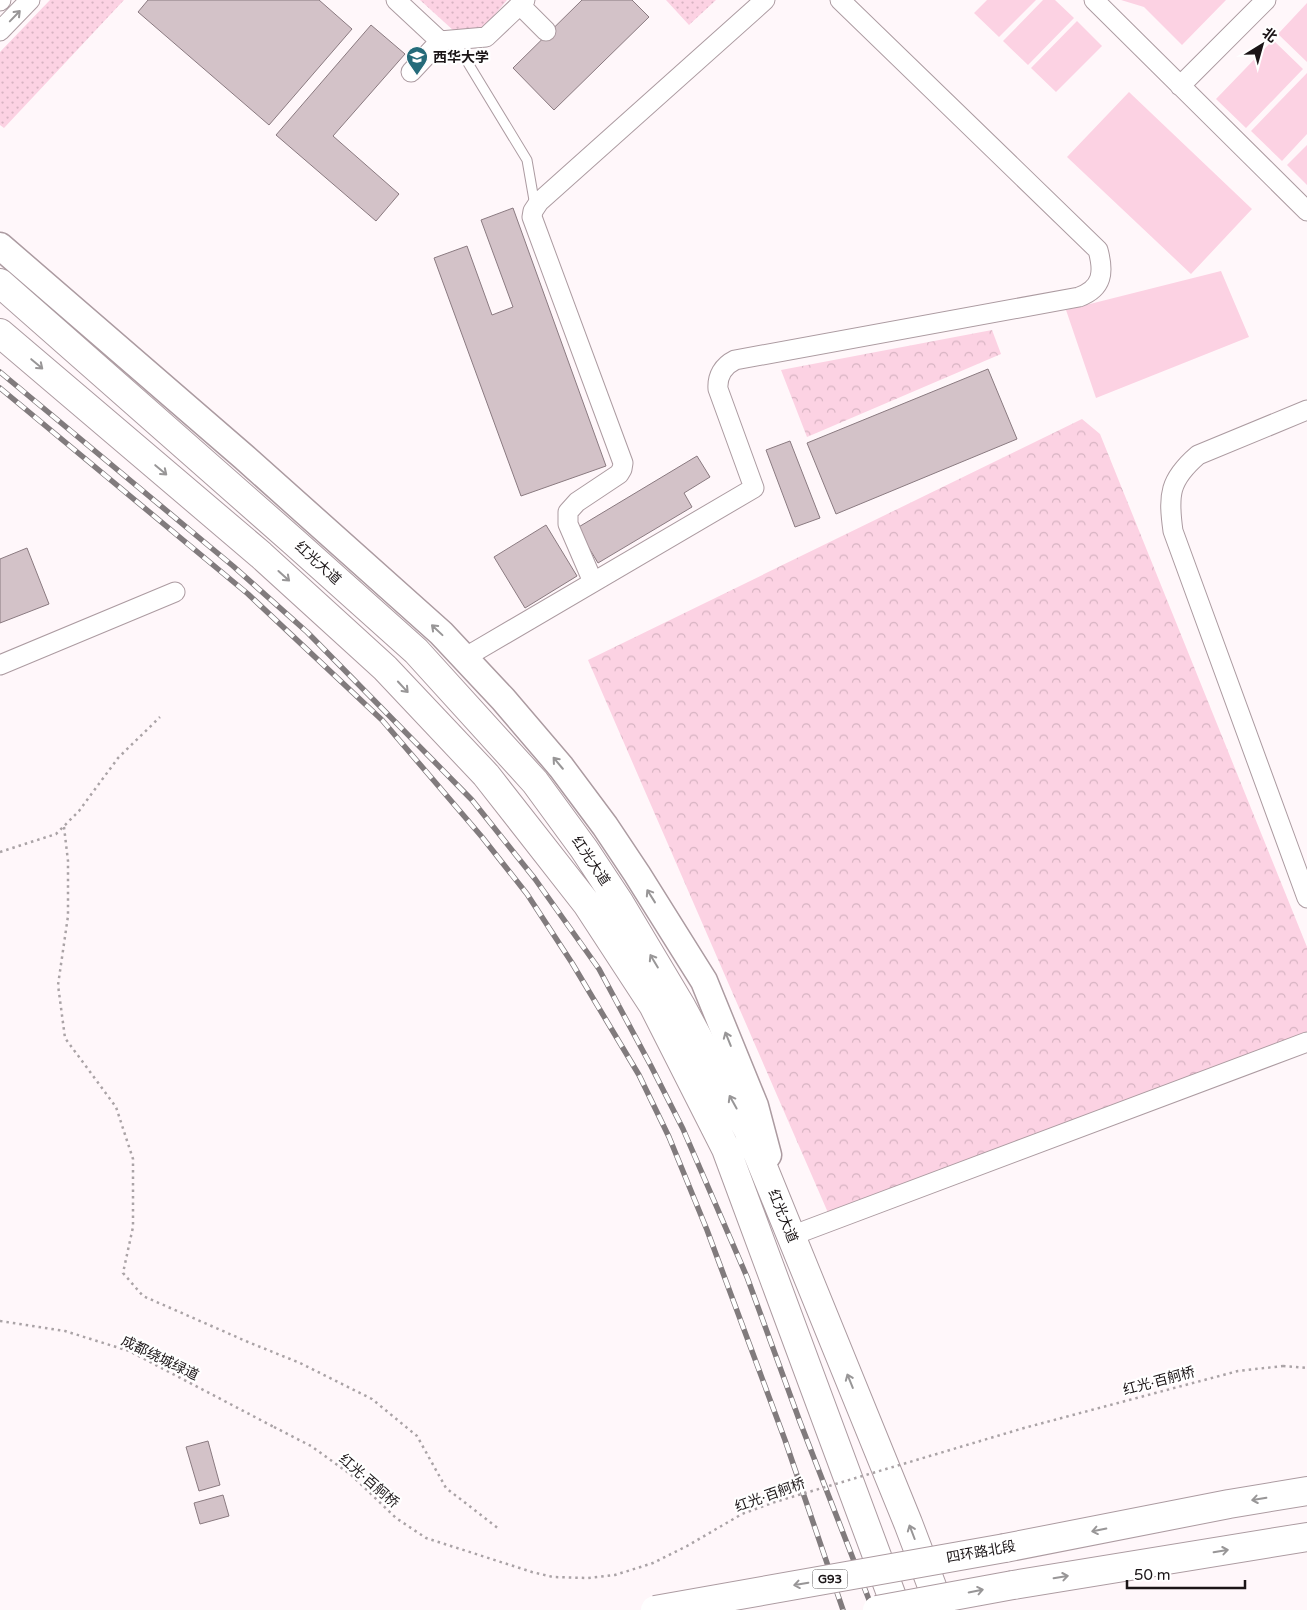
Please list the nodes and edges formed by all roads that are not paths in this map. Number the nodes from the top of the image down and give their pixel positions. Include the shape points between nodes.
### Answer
1 (30, 0) edge
2 (396, 0) edge
3 (765, 0) edge
4 (840, 0) edge
5 (1094, 0) edge
6 (1266, 0) edge
7 (522, 2) edge
8 (0, 31) edge
9 (546, 31) dead end
10 (447, 40) junction
11 (411, 72) dead end
12 (1180, 86) junction
13 (535, 206) junction
14 (1307, 211) edge
15 (0, 246) edge
16 (0, 283) edge
17 (0, 333) edge
18 (1307, 410) edge
19 (593, 582) junction
20 (175, 592) dead end
21 (464, 658) junction
22 (0, 665) edge
23 (1307, 898) edge
24 (1307, 1042) edge
25 (788, 1227) junction
26 (1307, 1491) edge
27 (1307, 1537) edge
28 (655, 1610) edge
29 (877, 1610) edge
30 (897, 1610) edge
31 (941, 1610) edge

8 -> 1 street
2 - 10 street
3 - 13 street
4 - 19 street via 1098,250 1102,265 1098,282 1090,292 1079,297 735,360 720,375 718,389 754,488
5 - 12 street
6 - 12 street
7 - 9 street
7 - 10 street via 486,37
10 - 11 street
10 - 13 lane via 527,160
12 - 14 street
13 - 19 street via 532,217 623,463 618,474 577,502 568,512 568,524
21 -> 15 main road via 244,457
25 -> 16 highway, 红光大道 via 748,1130 681,1006 619,902 535,782 416,651
17 -> 30 highway, 红光大道 via 261,555 385,668 486,775 587,904 653,1005 726,1149
18 - 23 street via 1198,455 1174,483 1169,505 1173,531
19 - 21 street
20 - 22 street
25 -> 21 main road via 755,1106 704,981 605,826 561,767
24 - 25 street
31 -> 25 highway, 红光大道
26 -> 28 highway, 四环路北段 / G93, bridge
29 -> 27 highway, bridge

